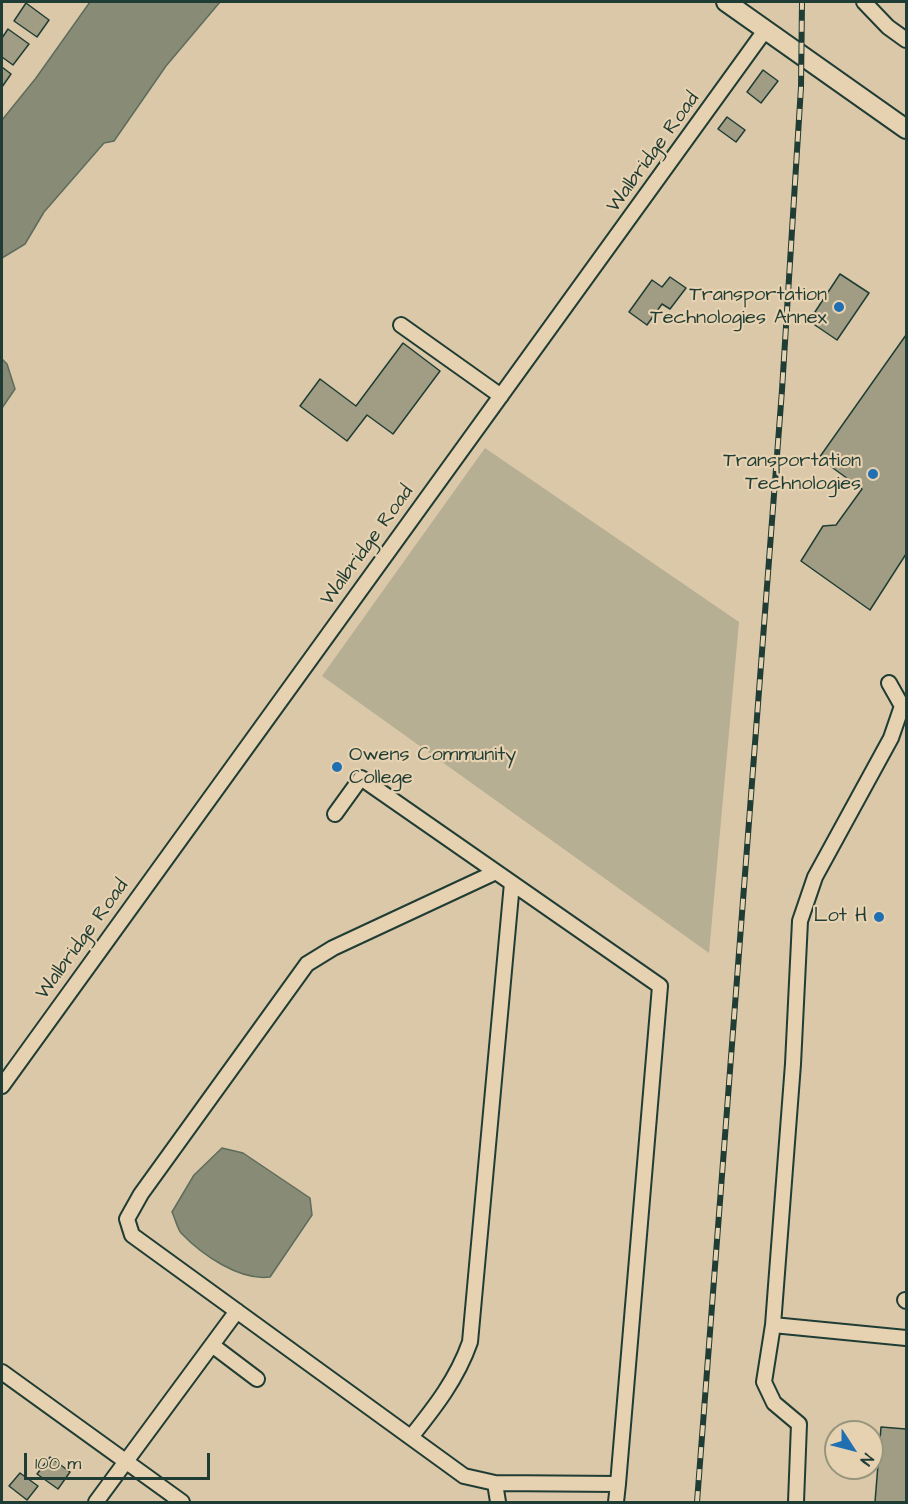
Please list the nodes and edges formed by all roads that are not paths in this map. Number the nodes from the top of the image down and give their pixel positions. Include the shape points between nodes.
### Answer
1 (726, 2) edge
2 (864, 2) edge
3 (766, 29) junction
4 (906, 39) edge
5 (906, 129) edge
6 (401, 325) dead end
7 (501, 396) junction
8 (889, 683) dead end
9 (335, 814) dead end
10 (496, 872) junction
11 (512, 883) junction
12 (2, 1086) edge
13 (237, 1311) junction
14 (773, 1325) junction
15 (906, 1338) edge
16 (212, 1345) junction
17 (2, 1372) edge
18 (257, 1379) dead end
19 (411, 1437) junction
20 (126, 1462) junction
21 (495, 1483) junction
22 (618, 1484) junction
23 (96, 1503) edge
24 (182, 1503) edge
25 (498, 1503) edge
26 (616, 1503) edge
27 (796, 1503) edge

1 - 3 main road
2 - 4 street
3 - 5 main road
3 - 7 street, Walbridge Road
6 - 7 street
7 - 12 street, Walbridge Road
8 - 14 street via 902,706 891,738 815,877 800,921
9 - 10 street via 361,778
10 - 11 street
10 - 13 street via 333,948 307,964 141,1194 127,1219 132,1235
11 - 19 street via 470,1342 462,1365
11 - 22 street via 660,986
13 - 16 street
13 - 19 street
14 - 15 street
14 - 27 street via 764,1382 774,1403 799,1424
16 - 18 street
16 - 20 street
17 - 20 street
19 - 21 street via 464,1476
20 - 23 street
20 - 24 street
21 - 22 street
21 - 25 street
22 - 26 street

